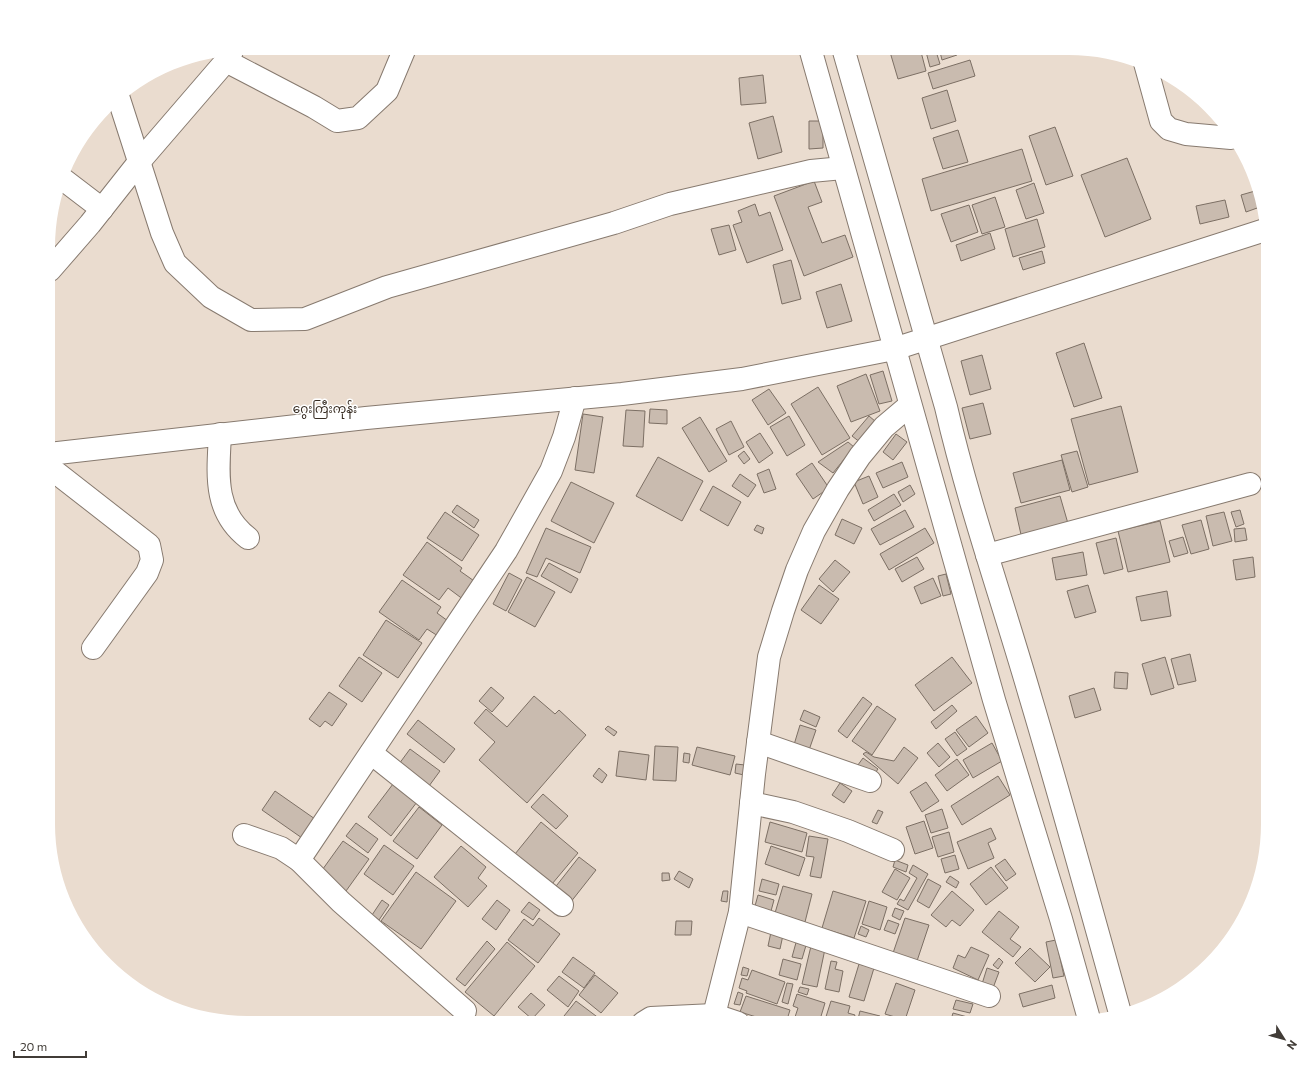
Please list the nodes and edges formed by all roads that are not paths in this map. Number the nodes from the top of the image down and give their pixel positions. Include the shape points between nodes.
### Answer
1 (402, 55) edge
2 (812, 55) edge
3 (848, 55) edge
4 (229, 56) edge
5 (1148, 72) edge
6 (120, 103) edge
7 (1227, 138) edge
8 (139, 162) junction
9 (843, 168) junction
10 (66, 182) edge
11 (102, 209) junction
12 (1260, 231) edge
13 (55, 264) edge
14 (924, 341) junction
15 (897, 349) junction
16 (575, 398) junction
17 (910, 404) junction
18 (220, 434) junction
19 (55, 453) edge
20 (55, 472) edge
21 (1250, 484) dead end
22 (248, 538) dead end
23 (987, 555) junction
24 (93, 648) dead end
25 (758, 742) junction
26 (371, 753) junction
27 (870, 781) dead end
28 (751, 803) junction
29 (244, 835) dead end
30 (894, 850) dead end
31 (299, 860) junction
32 (562, 905) dead end
33 (740, 912) junction
34 (989, 996) dead end
35 (1119, 1009) edge
36 (465, 1011) dead end
37 (1088, 1015) edge
38 (714, 1016) edge

1 - 4 street via 387,91 358,118 337,121
2 - 9 street
3 - 14 street
4 - 8 street
5 - 7 street via 1161,121 1169,128 1186,134
6 - 8 street
8 - 9 street via 162,233 175,263 211,297 251,320 305,319 387,287 614,223 670,204 811,171
8 - 11 street
9 - 15 street
10 - 11 street
11 - 13 street
12 - 14 street
14 - 15 street
14 - 23 street via 946,407
15 - 16 street via 742,379
15 - 17 street
16 - 18 street
16 - 26 street via 551,471 506,551
17 - 25 street via 884,427 860,456 814,531 782,611 769,657
17 - 37 street via 994,700
18 - 19 street
18 - 22 street via 218,483 224,508 238,531
20 - 24 street via 149,545 152,560 147,573
21 - 23 street
23 - 35 street via 1032,699
25 - 27 street
25 - 28 street
26 - 31 street
26 - 32 street
28 - 30 street via 800,814
28 - 33 street
29 - 31 street via 281,848
31 - 36 street via 341,902
33 - 34 street
33 - 38 street

